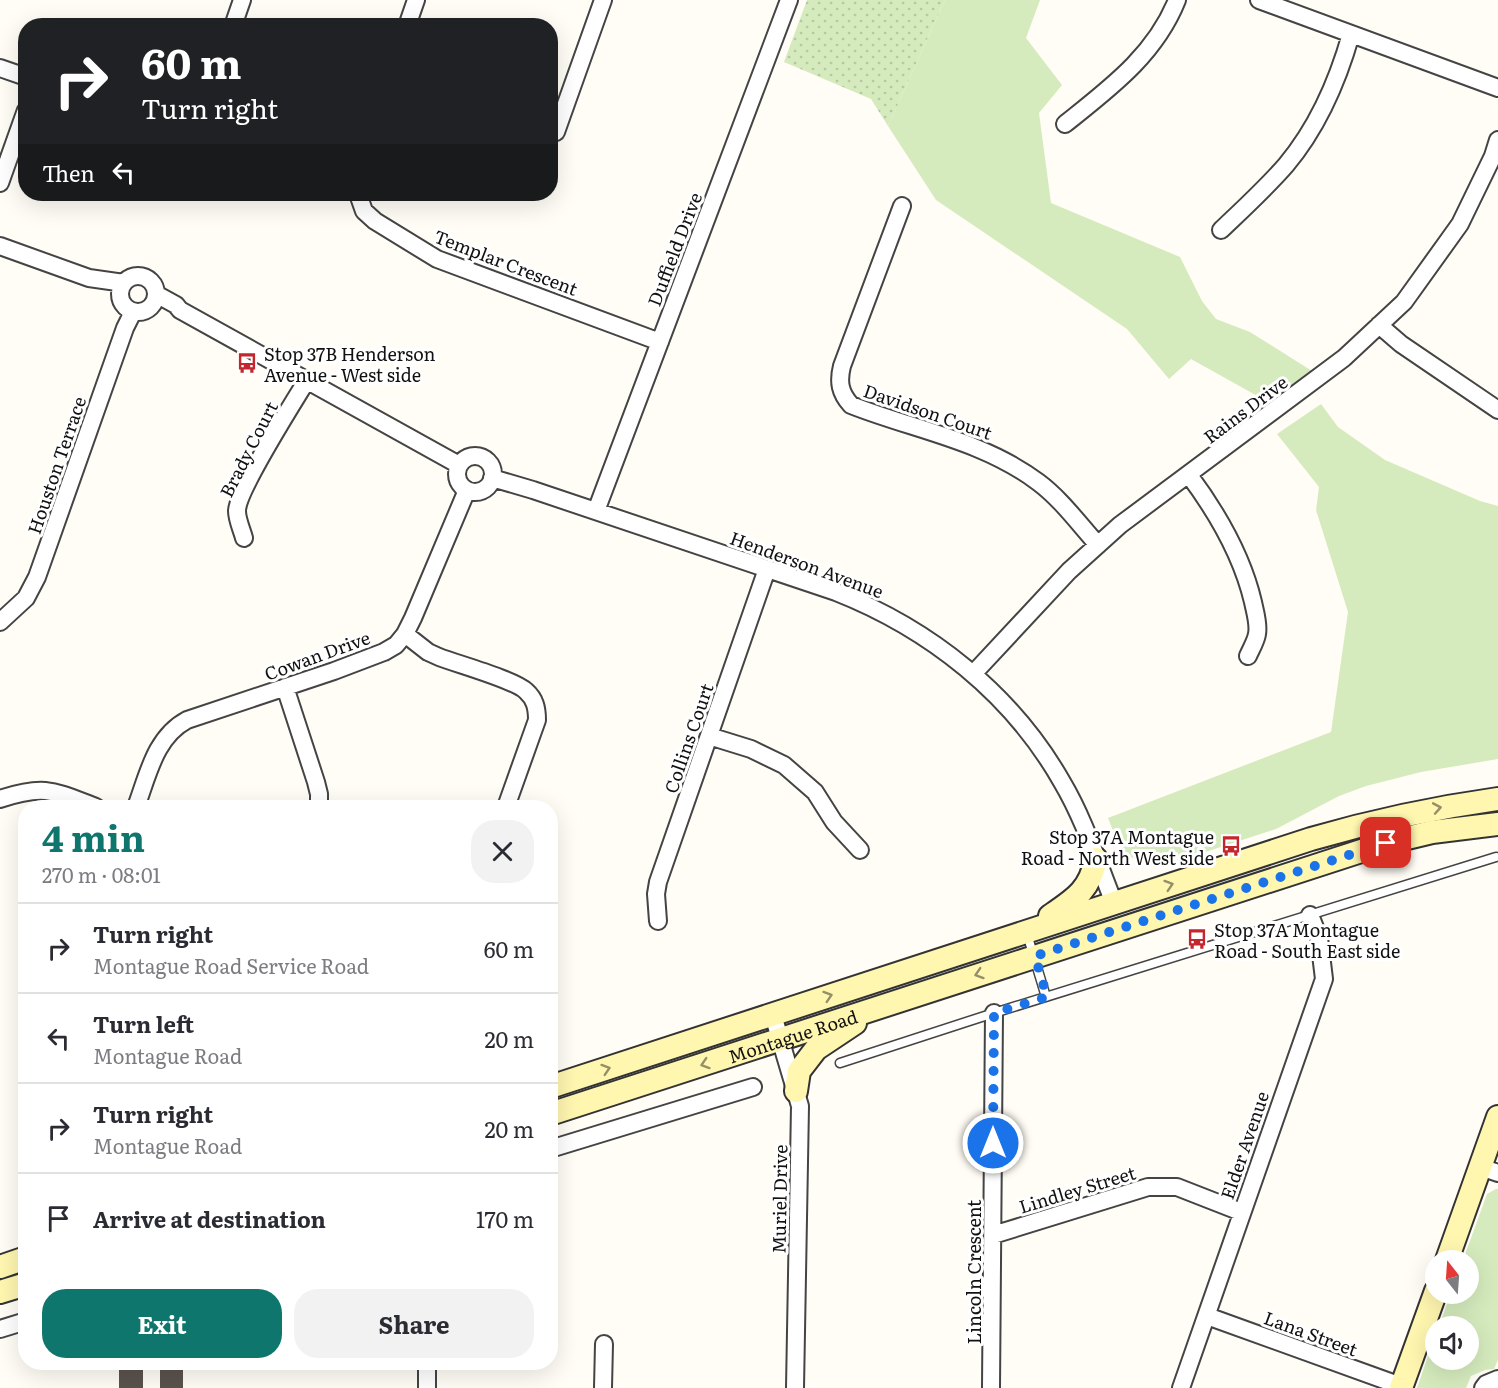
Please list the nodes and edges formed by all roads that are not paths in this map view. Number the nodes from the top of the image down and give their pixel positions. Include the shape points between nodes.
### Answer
1 (242, 0) edge
2 (416, 0) edge
3 (603, 0) edge
4 (789, 0) edge
5 (1177, 0) edge
6 (1259, 0) edge
7 (236, 18) edge
8 (410, 18) edge
9 (1351, 34) junction
10 (0, 68) edge
11 (18, 74) edge
12 (1498, 88) edge
13 (1065, 124) dead end
14 (558, 126) edge
15 (18, 132) edge
16 (1498, 140) edge
17 (0, 183) edge
18 (360, 201) edge
19 (902, 206) dead end
20 (1221, 230) dead end
21 (0, 246) edge
22 (122, 290) junction
23 (153, 300) junction
24 (133, 312) junction
25 (1379, 325) junction
26 (660, 342) junction
27 (307, 380) junction
28 (1498, 410) edge
29 (459, 465) junction
30 (1189, 475) junction
31 (492, 478) junction
32 (467, 490) junction
33 (596, 511) junction
34 (244, 538) dead end
35 (1098, 545) junction
36 (767, 569) junction
37 (0, 622) edge
38 (405, 634) junction
39 (1248, 656) dead end
40 (972, 674) junction
41 (285, 687) junction
42 (709, 736) junction
43 (1498, 791) edge
44 (0, 799) edge
45 (1498, 799) edge
46 (75, 800) edge
47 (138, 800) edge
48 (319, 800) edge
49 (508, 800) edge
50 (1464, 804) junction
51 (1498, 824) edge
52 (860, 850) dead end
53 (1496, 857) dead end
54 (1096, 859) junction
55 (1114, 903) junction
56 (1310, 915) junction
57 (658, 921) dead end
58 (1123, 927) junction
59 (1026, 932) junction
60 (1035, 956) junction
61 (1047, 997) junction
62 (879, 1007) junction
63 (994, 1013) junction
64 (772, 1015) junction
65 (781, 1040) junction
66 (840, 1063) dead end
67 (558, 1084) edge
68 (753, 1086) dead end
69 (795, 1091) junction
70 (558, 1111) edge
71 (1498, 1117) edge
72 (558, 1147) edge
73 (1489, 1170) edge
74 (1241, 1212) junction
75 (993, 1235) junction
76 (1452, 1250) edge
77 (18, 1260) edge
78 (0, 1266) edge
79 (18, 1286) edge
80 (0, 1292) edge
81 (1431, 1304) edge
82 (1207, 1316) junction
83 (18, 1323) edge
84 (0, 1329) edge
85 (604, 1344) dead end
86 (427, 1370) edge
87 (1498, 1379) edge
88 (1401, 1387) edge
89 (427, 1388) edge
90 (603, 1388) edge
91 (795, 1388) edge
92 (991, 1388) edge
93 (1181, 1388) edge
94 (1483, 1388) edge

1 - 7 street
2 - 8 street
3 - 14 street
4 - 26 street, Duffield Drive
5 - 13 street via 1159,35 1140,60
6 - 9 street
9 - 12 street
9 - 20 street via 1340,72 1305,138 1287,164
10 - 11 street
15 - 17 street
16 - 25 street, Rains Drive via 1460,224 1404,302
18 - 26 street, Templar Crescent via 364,211 375,221 437,260
19 - 35 street, Davidson Court via 842,366 840,389 844,398 850,405 970,444 1015,466 1067,509
21 - 22 street
22 - 23 street via 133,277 147,278 152,283
22 - 24 street via 124,306
23 - 24 street via 143,312
23 - 27 street via 180,310
24 - 37 street, Houston Terrace via 37,578 26,598
25 - 28 street
25 - 30 street, Rains Drive via 1344,358
26 - 33 street, Duffield Drive
27 - 29 street
27 - 34 street, Brady Court via 240,501 237,511
29 - 31 street via 469,457 483,458 492,468
29 - 32 street via 458,479
30 - 35 street, Rains Drive
30 - 39 street via 1231,542 1249,585 1258,633
31 - 32 street via 480,490
31 - 33 street, Henderson Avenue
32 - 38 street, Cowan Drive
33 - 36 street, Henderson Avenue
35 - 40 street, Rains Drive
36 - 40 street, Henderson Avenue via 885,612
36 - 42 street, Collins Court
38 - 41 street, Cowan Drive via 384,652
38 - 49 street via 439,657 522,687 534,700 537,720
40 - 54 street, Henderson Avenue via 1047,756 1075,805
41 - 47 street, Cowan Drive via 178,725 155,753
41 - 48 street
42 - 52 street via 751,749 784,765 815,792 834,822
42 - 57 street, Collins Court via 658,882
43 - 50 main road
44 - 46 street via 46,790
45 - 50 main road, Montague Road
55 -> 50 main road, Montague Road via 1376,820
51 - 58 main road, Montague Road via 1432,832 1386,843
53 - 56 lane
54 - 55 street, Henderson Avenue
54 - 59 main road via 1093,873 1078,897
55 - 58 main road
55 - 59 main road, Montague Road
56 - 61 lane
56 - 74 street, Elder Avenue via 1319,938 1324,979
58 - 60 main road, Montague Road
59 - 60 lane
64 -> 59 main road, Montague Road
60 - 61 lane
60 -> 62 main road, Montague Road
61 - 63 lane
62 - 65 main road, Montague Road
62 - 69 main road via 816,1049 799,1071
63 - 66 lane
63 - 75 street, Lincoln Crescent
64 - 65 street, Muriel Drive
67 -> 64 main road, Montague Road
65 - 69 street, Muriel Drive
65 -> 70 main road, Montague Road
68 - 72 street
69 - 91 street, Muriel Drive via 800,1106
71 - 73 main road
73 - 76 main road
74 - 75 street, Lindley Street via 1177,1187 1148,1187
74 - 82 street, Elder Avenue
75 - 92 street, Lincoln Crescent
77 - 78 main road
79 - 80 main road
81 - 88 main road
82 - 88 street, Lana Street
82 - 93 street, Elder Avenue
83 - 84 street
85 - 90 street
86 - 89 street
87 - 94 street

